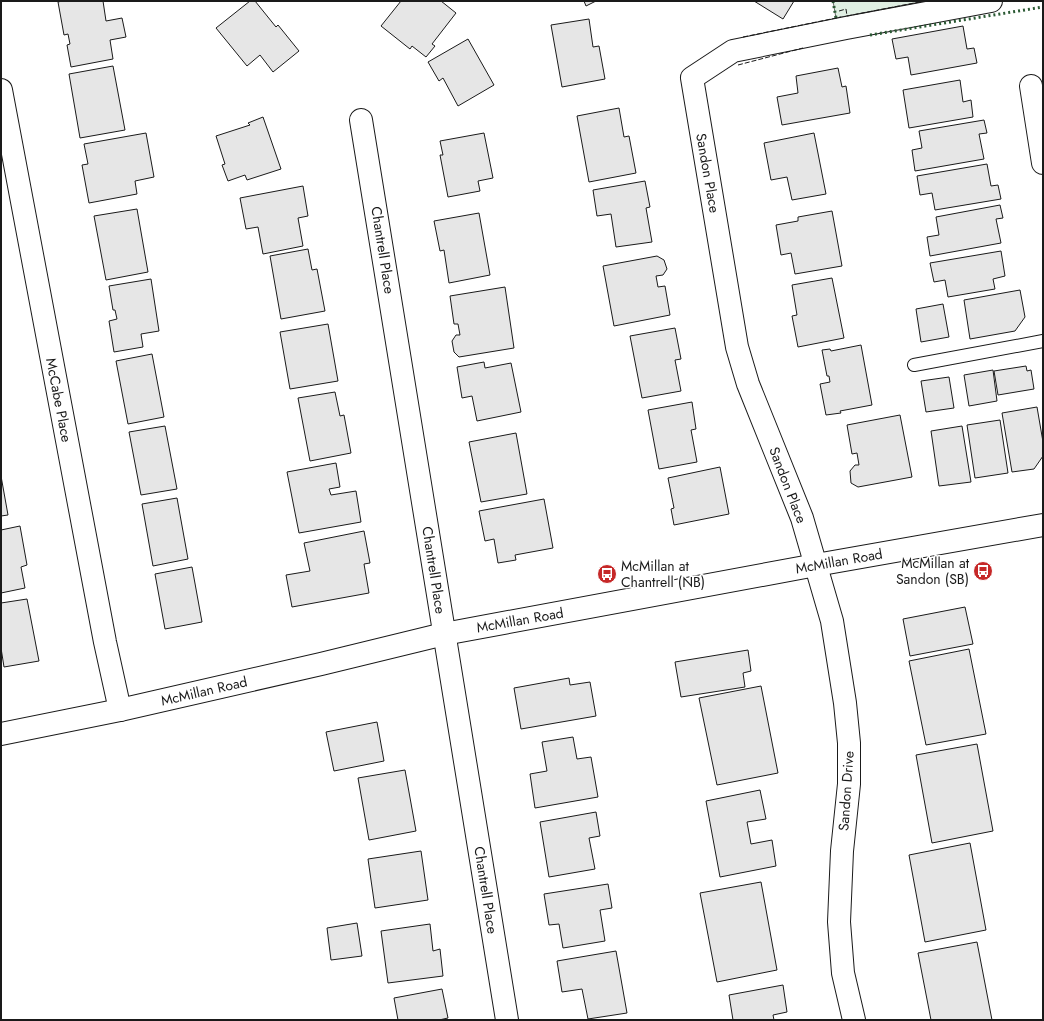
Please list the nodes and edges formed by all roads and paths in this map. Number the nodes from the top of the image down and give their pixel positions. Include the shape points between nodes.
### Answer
1 (991, 1) edge
2 (1031, 86) dead end
3 (1, 90) edge
4 (361, 120) dead end
5 (1043, 163) edge
6 (1043, 340) edge
7 (914, 365) dead end
8 (1043, 525) edge
9 (816, 565) junction
10 (444, 634) junction
11 (120, 710) junction
12 (1, 734) edge
13 (507, 1020) edge
14 (854, 1020) edge

1 - 9 street, Sandon Place via 733,51 692,78 737,347 748,384 802,518
2 - 5 street
3 - 11 street, McCabe Place
4 - 10 street, Chantrell Place
6 - 7 lane
8 - 9 street, McMillan Road
9 - 10 street, McMillan Road
9 - 14 street, Sandon Drive via 832,621 849,743 849,784 842,851 839,922 843,973
10 - 11 street, McMillan Road
10 - 13 street, Chantrell Place
11 - 12 street, McMillan Road

